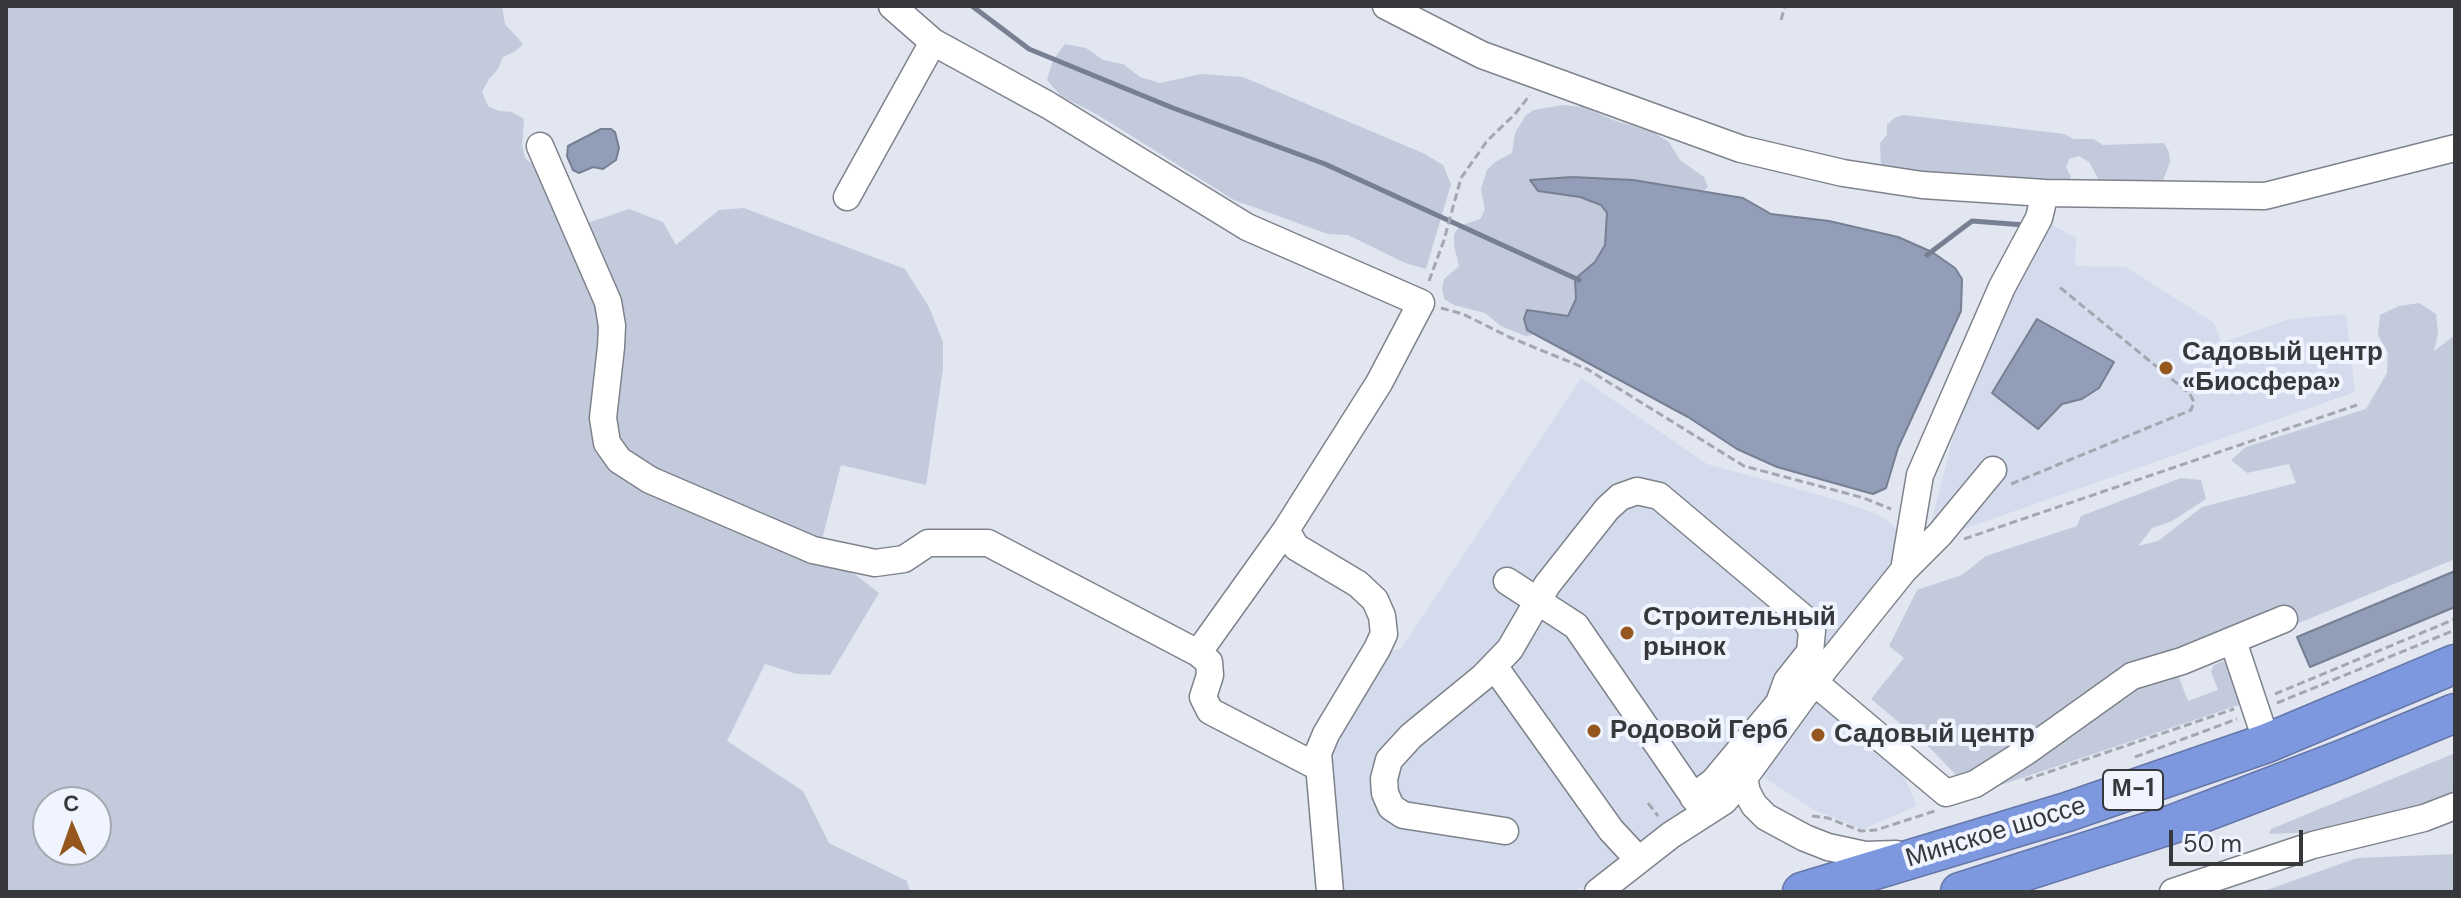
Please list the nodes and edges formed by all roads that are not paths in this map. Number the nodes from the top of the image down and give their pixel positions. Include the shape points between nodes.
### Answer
1 (892, 6) edge
2 (1386, 6) edge
3 (933, 42) junction
4 (540, 146) dead end
5 (2455, 148) edge
6 (2045, 193) junction
7 (847, 197) dead end
8 (1988, 475) road end
9 (1286, 530) junction
10 (1904, 570) junction
11 (1507, 581) dead end
12 (1539, 602) junction
13 (2284, 619) dead end
14 (2233, 641) junction
15 (1198, 653) junction
16 (2455, 664) edge
17 (1494, 666) junction
18 (1814, 682) junction
19 (2455, 713) edge
20 (2259, 719) junction
21 (1318, 767) junction
22 (1744, 778) junction
23 (1707, 803) junction
24 (1754, 805) junction
25 (2455, 806) edge
26 (1505, 831) dead end
27 (1938, 852) junction
28 (1638, 859) junction
29 (1330, 892) edge
30 (1598, 892) edge
31 (1802, 892) edge
32 (1960, 892) edge
33 (2173, 892) edge

1 - 3 street
2 - 6 street via 1482,55 1766,156 1922,185
3 - 7 street
3 - 9 street via 1048,105 1247,227 1421,303 1379,383
4 - 15 street via 608,302 612,326 603,418 607,443 619,460 650,480 813,550 875,563 904,559 928,543 988,543
5 - 6 street via 2265,196
6 - 10 street via 2039,218 2002,287 1920,475
8 - 10 street
9 - 15 street
9 - 21 street via 1296,547 1358,584 1382,616 1384,634 1326,734
10 - 18 street
11 - 12 street
12 - 17 street
12 - 23 street via 1576,626
12 - 23 street via 1607,509 1637,491 1659,496 1806,620 1813,644 1806,659 1787,681 1779,703 1714,781
13 - 14 street
14 - 18 street via 2132,676 1988,776 1946,793
14 - 20 street
15 - 21 street via 1209,662 1203,697 1210,711
16 - 20 highway, Минское шоссе / М-1
17 - 26 street via 1411,736 1389,760 1384,779 1391,807 1403,815
17 - 28 street via 1611,830
18 - 22 street
19 - 32 highway, Минское шоссе / М-1 via 2176,823
20 - 27 highway, Минское шоссе / М-1 via 2067,812
21 - 29 street
22 - 23 street
22 - 24 street
23 - 24 street
23 - 28 street
24 - 27 street via 1766,817 1828,847 1865,855
25 - 33 street via 2313,845
27 - 31 highway, Минское шоссе / М-1
28 - 30 street

